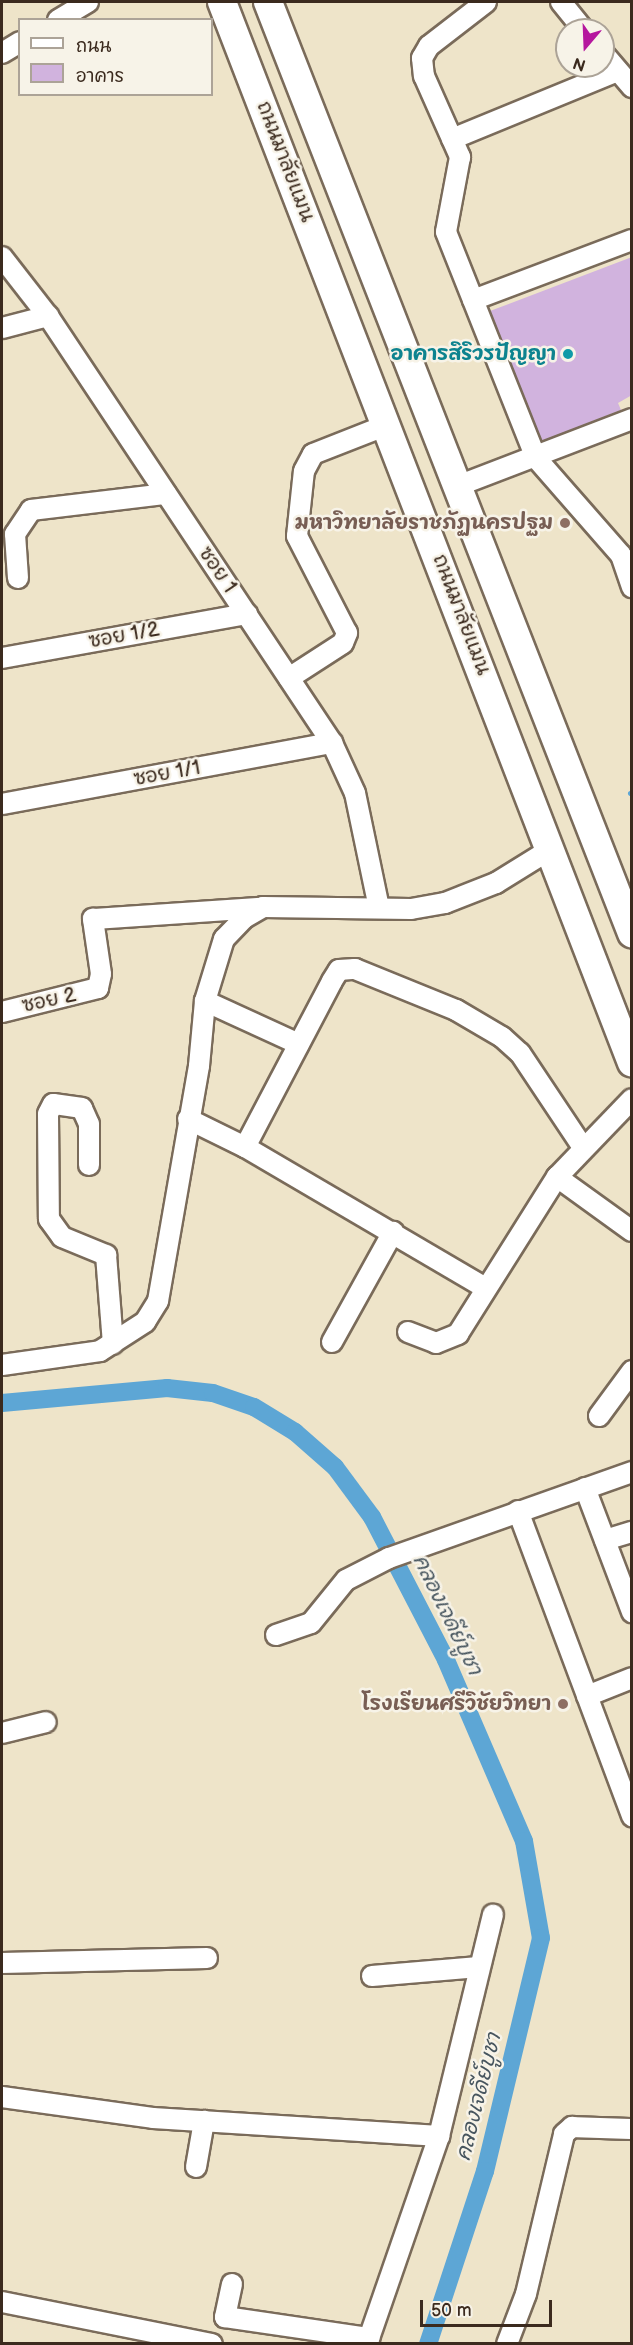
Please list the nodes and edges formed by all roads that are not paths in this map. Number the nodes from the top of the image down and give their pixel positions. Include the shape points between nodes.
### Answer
1 (88, 2) edge
2 (222, 2) edge
3 (268, 2) edge
4 (486, 2) edge
5 (561, 2) edge
6 (61, 18) edge
7 (574, 18) edge
8 (18, 43) edge
9 (2, 53) edge
10 (615, 67) edge
11 (618, 71) junction
12 (632, 87) edge
13 (452, 138) junction
14 (632, 240) edge
15 (2, 257) edge
16 (472, 300) junction
17 (48, 316) junction
18 (2, 328) edge
19 (632, 419) edge
20 (387, 425) junction
21 (536, 458) junction
22 (460, 485) junction
23 (166, 494) junction
24 (18, 578) dead end
25 (632, 586) edge
26 (246, 614) junction
27 (2, 658) edge
28 (289, 678) junction
29 (332, 743) junction
30 (2, 804) edge
31 (552, 849) junction
32 (262, 907) junction
33 (379, 908) junction
34 (632, 933) edge
35 (205, 1000) junction
36 (2, 1012) edge
37 (299, 1044) junction
38 (632, 1062) edge
39 (632, 1099) edge
40 (188, 1119) junction
41 (582, 1146) junction
42 (245, 1147) junction
43 (89, 1164) dead end
44 (557, 1177) junction
45 (632, 1231) edge
46 (393, 1232) junction
47 (485, 1288) junction
48 (408, 1332) dead end
49 (332, 1342) dead end
50 (113, 1344) junction
51 (4, 1361) edge
52 (632, 1371) edge
53 (599, 1416) dead end
54 (632, 1472) edge
55 (585, 1488) junction
56 (518, 1511) junction
57 (632, 1532) edge
58 (605, 1540) junction
59 (628, 1589) edge
60 (632, 1612) edge
61 (276, 1635) dead end
62 (632, 1678) edge
63 (587, 1696) junction
64 (46, 1722) dead end
65 (2, 1732) edge
66 (632, 1816) edge
67 (493, 1914) dead end
68 (207, 1958) dead end
69 (2, 1963) edge
70 (479, 1967) junction
71 (372, 1976) dead end
72 (2, 2097) edge
73 (204, 2121) junction
74 (632, 2128) edge
75 (439, 2136) junction
76 (196, 2167) dead end
77 (232, 2284) dead end
78 (2, 2302) edge
79 (225, 2317) junction
80 (368, 2341) edge
81 (216, 2342) edge
82 (507, 2343) edge

1 - 6 street
2 - 20 highway, ถนนมาลัยแมน
3 - 22 highway
4 - 13 street via 429,46 422,58 424,76
5 - 7 street
8 - 9 street
10 - 11 street
11 - 12 street
11 - 13 street
13 - 16 street via 460,171 446,232
14 - 16 street
15 - 17 street, ซอย 1
16 - 21 street
17 - 18 street
17 - 23 street, ซอย 1
19 - 21 street
20 - 28 street via 313,454 304,471 297,536 347,633 343,643
20 - 31 highway, ถนนมาลัยแมน
21 - 22 street
21 - 25 street via 621,555
22 - 34 highway
23 - 24 street via 31,510 15,534
23 - 26 street, ซอย 1
26 - 27 street, ซอย 1/2
26 - 28 street, ซอย 1
28 - 29 street, ซอย 1
29 - 30 street, ซอย 1/1
29 - 33 street, ซอย 1 via 355,793
31 - 33 street via 496,883 445,903
31 - 38 highway, ถนนมาลัยแมน
32 - 33 street
32 - 35 street via 224,939
32 - 36 street, ซอย 2 via 93,919 101,974 98,988
35 - 37 street
35 - 40 street
37 - 41 street via 339,970 355,969 456,1010 502,1037 520,1053
37 - 42 street
39 - 41 street
40 - 42 street
40 - 50 street via 158,1301 145,1322
41 - 44 street
42 - 46 street
43 - 50 street via 89,1124 82,1108 53,1104 48,1114 49,1219 62,1236 106,1255
44 - 45 street
44 - 47 street
46 - 47 street
46 - 49 street
47 - 48 street via 458,1334 447,1341
50 - 51 street via 82,1354
52 - 53 street
54 - 55 street
55 - 56 street
55 - 58 street
56 - 61 street via 367,1569 346,1580 311,1623
56 - 63 street
57 - 58 street
58 - 59 street
59 - 60 street
62 - 63 street
63 - 66 street
64 - 65 street
67 - 70 street
68 - 69 street
70 - 71 street
70 - 75 street
72 - 73 street
73 - 75 street
73 - 76 street
74 - 82 street via 572,2127 564,2134 526,2294
75 - 80 street
77 - 79 street
78 - 81 street
79 - 80 street
79 - 81 street

